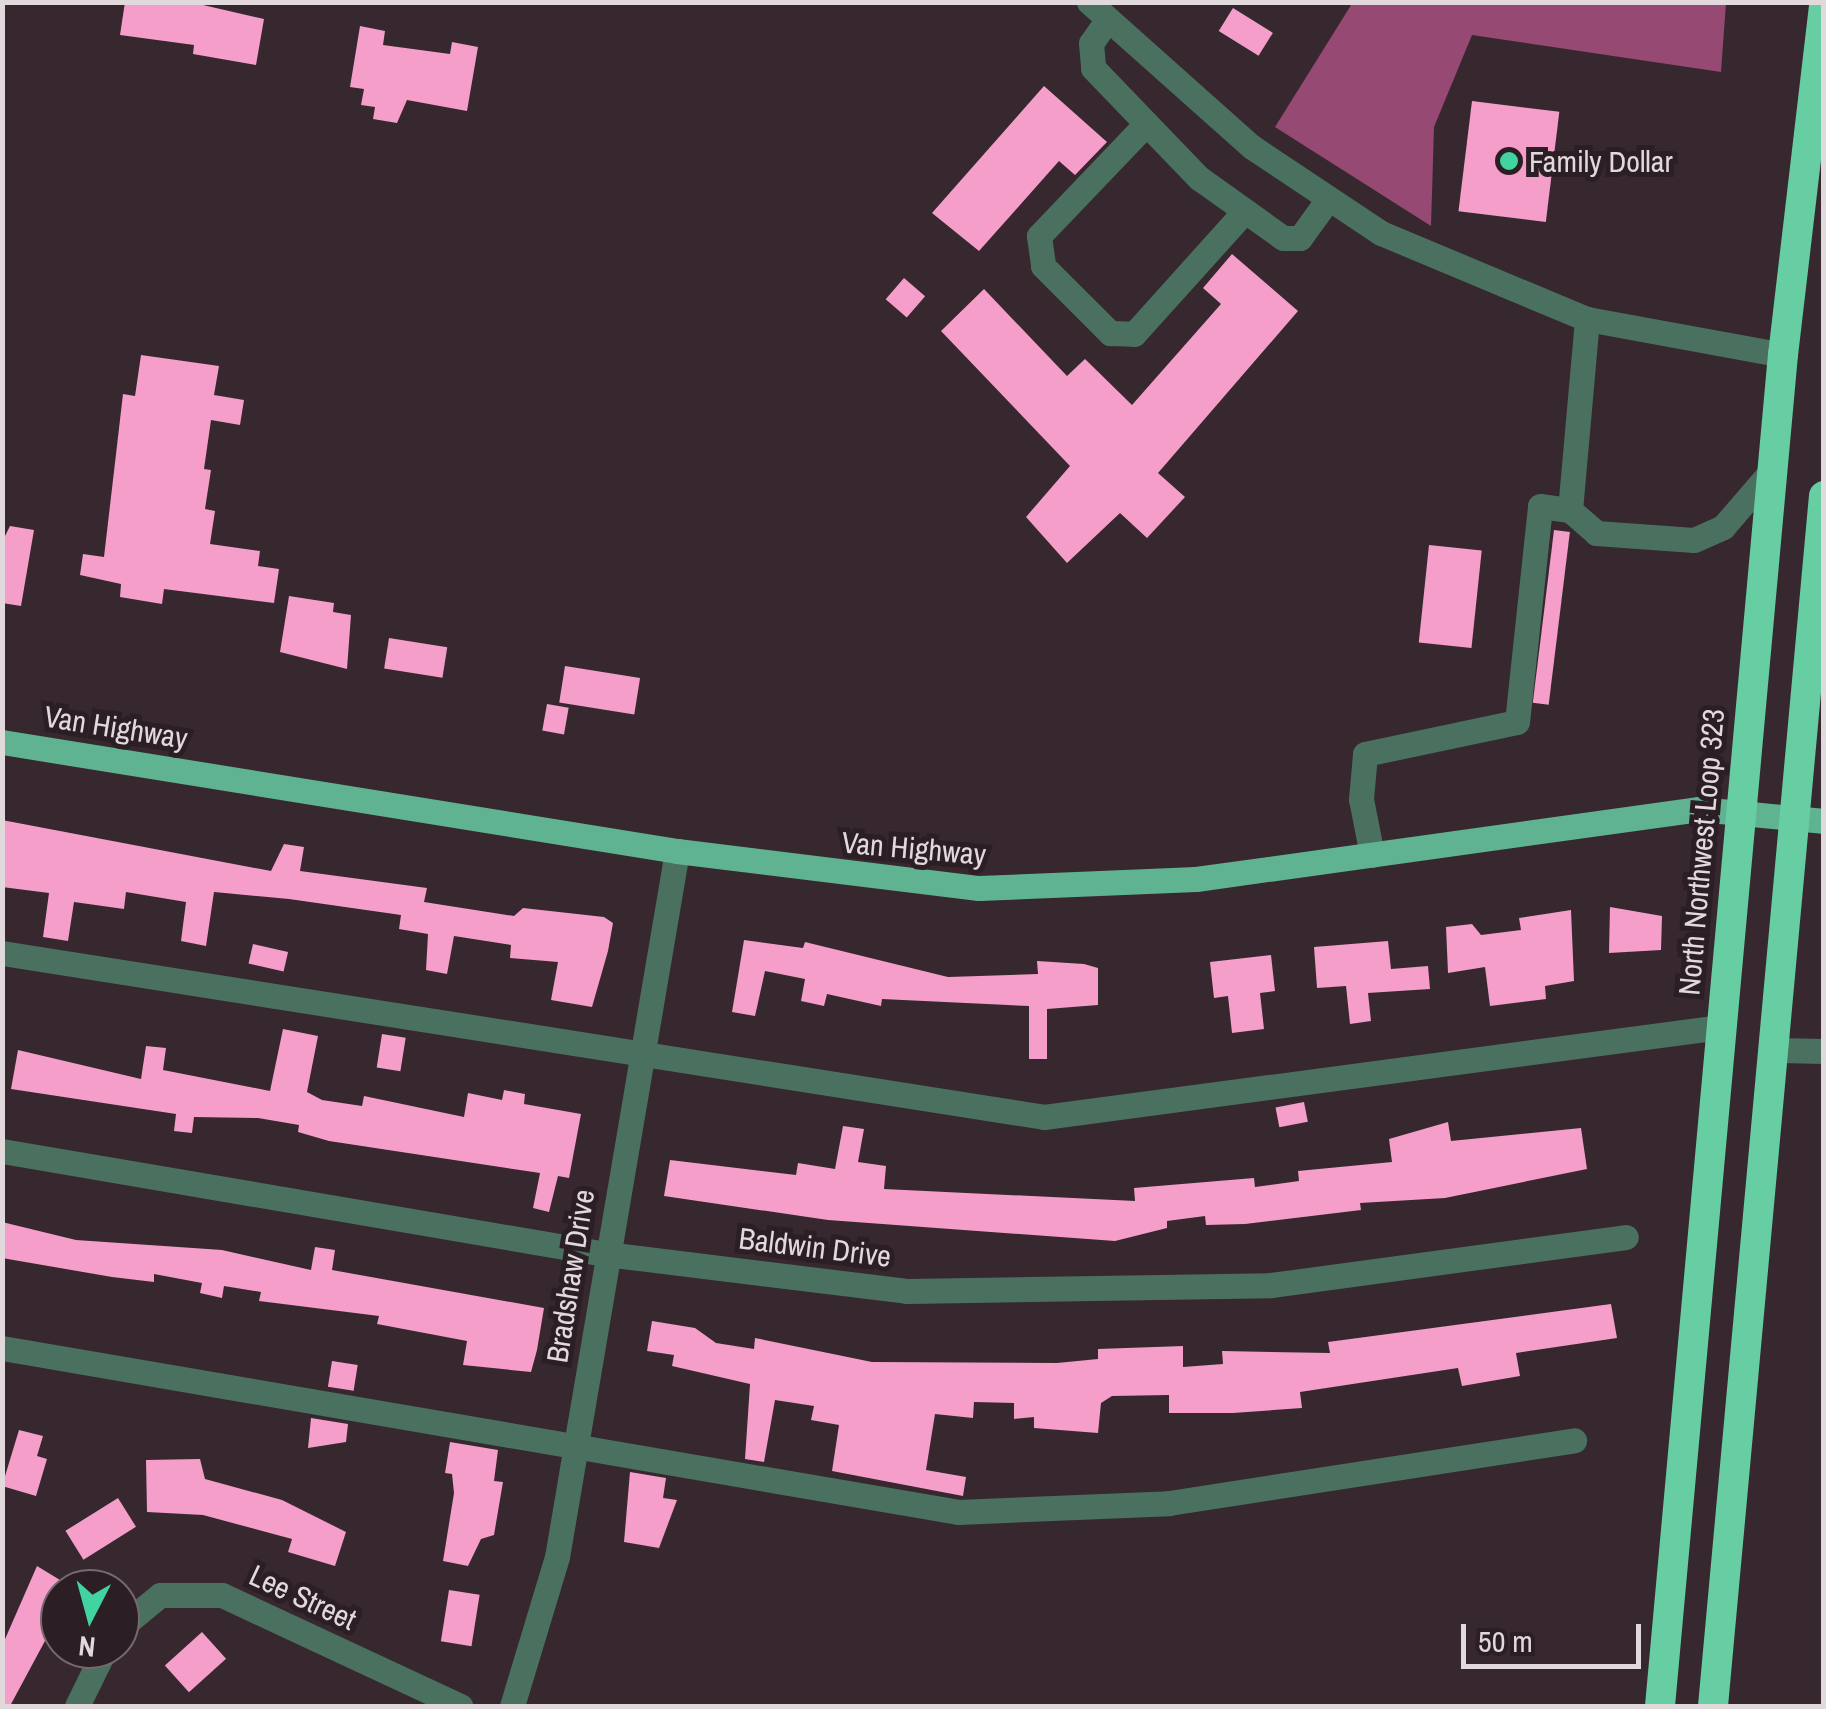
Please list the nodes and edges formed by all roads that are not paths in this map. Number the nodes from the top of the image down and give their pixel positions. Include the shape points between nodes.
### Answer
1 (1824, 5) edge
2 (1098, 11) edge
3 (1144, 126) junction
4 (1326, 202) junction
5 (1242, 214) junction
6 (1587, 319) junction
7 (1783, 355) junction
8 (1773, 469) junction
9 (1824, 496) edge
10 (1570, 510) junction
11 (2, 742) edge
12 (1741, 808) junction
13 (1809, 817) edge
14 (677, 852) junction
15 (1372, 855) junction
16 (2, 953) edge
17 (1720, 1027) junction
18 (1772, 1050) junction
19 (1824, 1052) edge
20 (641, 1056) junction
21 (2, 1151) edge
22 (1626, 1237) dead end
23 (606, 1254) junction
24 (2, 1348) edge
25 (1574, 1440) dead end
26 (575, 1446) junction
27 (140, 1611) edge
28 (95, 1669) edge
29 (77, 1706) edge
30 (460, 1706) edge
31 (512, 1706) edge
32 (1660, 1706) edge
33 (1713, 1706) edge

1 - 7 highway, North Northwest Loop 323
2 - 3 street via 1093,68
2 - 4 street via 1216,118
3 - 5 street
3 - 5 street via 1039,236 1043,266 1110,333 1134,334
4 - 5 street via 1300,238 1284,238
4 - 6 street via 1458,272
6 - 7 street
6 - 10 street
7 - 8 highway, North Northwest Loop 323
8 - 10 street via 1710,535 1676,542 1596,533
8 - 12 highway, North Northwest Loop 323
9 - 13 highway
10 - 15 street via 1540,506 1517,722 1365,754 1361,799
11 - 14 main road, Van Highway
12 - 13 main road, Van Highway
12 - 15 main road, Van Highway
12 - 17 highway, North Northwest Loop 323
13 - 18 highway
14 - 15 main road, Van Highway via 979,888 1135,884
14 - 20 street, Bradshaw Drive
16 - 20 street
17 - 20 street via 1044,1117
17 - 32 highway, North Northwest Loop 323
18 - 19 street
18 - 33 highway
20 - 23 street, Bradshaw Drive
21 - 23 street, Baldwin Drive
22 - 23 street, Baldwin Drive via 1271,1285 1012,1293 907,1292
23 - 26 street, Bradshaw Drive
24 - 26 street
25 - 26 street via 1064,1514 958,1512
26 - 31 street, Bradshaw Drive via 557,1556
27 - 30 street, Lee Street via 160,1594 222,1595
28 - 29 street

